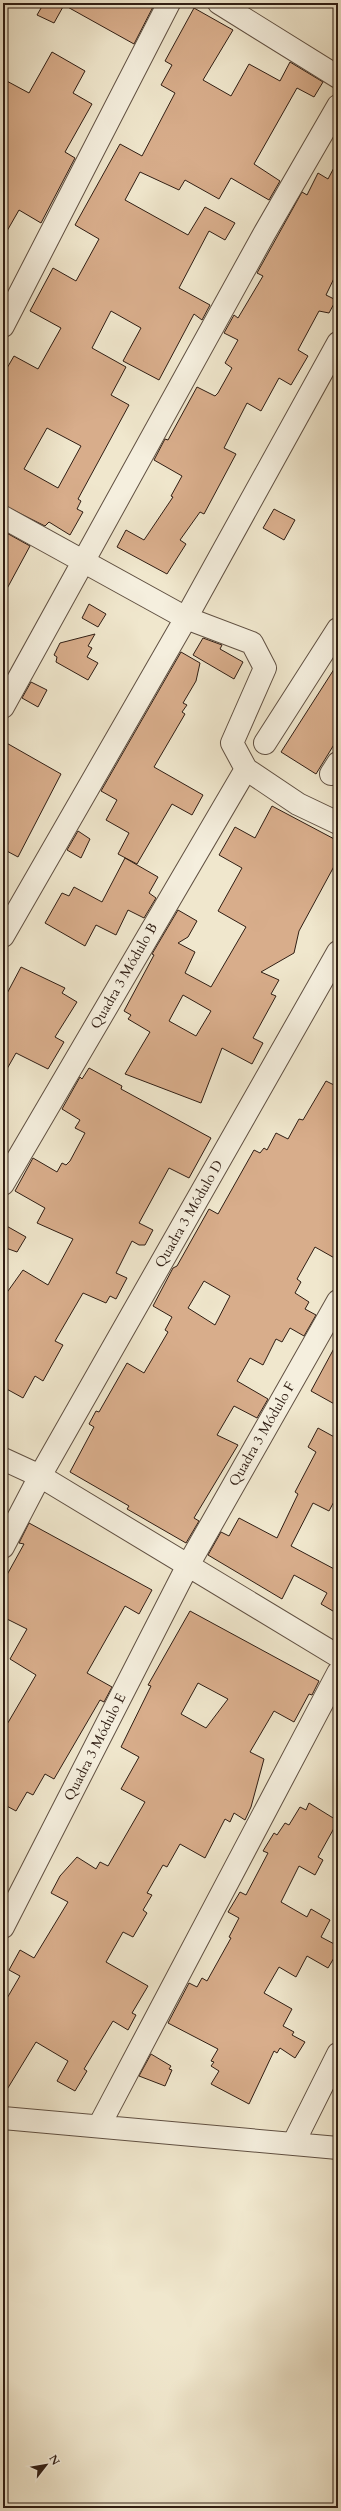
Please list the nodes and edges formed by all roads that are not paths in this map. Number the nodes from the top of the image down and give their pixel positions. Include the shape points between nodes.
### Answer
1 (170, 3) edge
2 (219, 3) edge
3 (338, 76) edge
4 (338, 106) edge
5 (3, 326) edge
6 (338, 343) edge
7 (3, 517) edge
8 (84, 560) junction
9 (186, 618) junction
10 (338, 629) edge
11 (3, 707) edge
12 (265, 742) dead end
13 (246, 769) junction
14 (338, 822) edge
15 (3, 936) edge
16 (338, 952) edge
17 (3, 1184) edge
18 (338, 1301) edge
19 (3, 1459) edge
20 (40, 1476) junction
21 (3, 1547) edge
22 (187, 1567) junction
23 (338, 1656) edge
24 (338, 1673) edge
25 (3, 1927) edge
26 (338, 2054) edge
27 (3, 2118) edge
28 (99, 2126) junction
29 (293, 2144) junction
30 (338, 2148) edge

1 - 5 street
2 - 3 street
4 - 8 street via 264,234
6 - 9 street
7 - 8 street
8 - 9 street
8 - 11 street
9 - 13 street via 252,643 265,668 232,743
9 - 15 street
10 - 12 street
13 - 14 street via 298,804
13 - 17 street, Quadra 3 Módulo B
16 - 20 street, Quadra 3 Módulo D
18 - 22 street, Quadra 3 Módulo F
19 - 20 street
20 - 21 street, Quadra 3 Módulo D
20 - 22 street
22 - 23 street
22 - 25 street, Quadra 3 Módulo E
24 - 28 street
26 - 29 street
27 - 28 street
28 - 29 street
29 - 30 street

